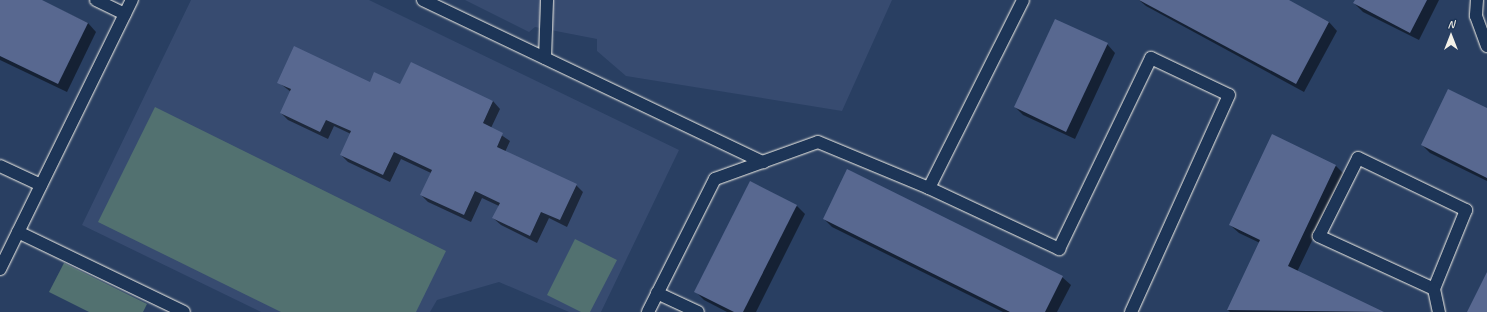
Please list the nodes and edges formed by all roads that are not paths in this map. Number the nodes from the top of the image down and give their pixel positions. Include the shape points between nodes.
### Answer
1 (96, 0) edge
2 (132, 0) edge
3 (423, 0) edge
4 (547, 0) edge
5 (1023, 0) edge
6 (1477, 0) edge
7 (125, 14) junction
8 (1487, 46) edge
9 (544, 58) junction
10 (763, 162) junction
11 (0, 166) edge
12 (41, 185) junction
13 (929, 188) junction
14 (18, 232) junction
15 (0, 269) edge
16 (1434, 289) junction
17 (657, 293) junction
18 (184, 312) edge
19 (648, 312) edge
20 (698, 312) edge
21 (1131, 312) edge
22 (1439, 312) edge

1 - 7 lane
2 - 7 lane
3 - 9 lane
4 - 9 lane
5 - 13 lane
6 - 8 lane via 1476,16
7 - 12 lane
9 - 10 lane
10 - 13 lane via 818,142
10 - 17 lane via 715,179
11 - 12 lane
12 - 14 lane
13 - 21 lane via 1059,249 1151,58 1229,95
14 - 15 lane
14 - 18 lane
16 - 16 lane via 1319,236 1358,158 1466,210
16 - 22 lane
17 - 19 lane
17 - 20 lane

